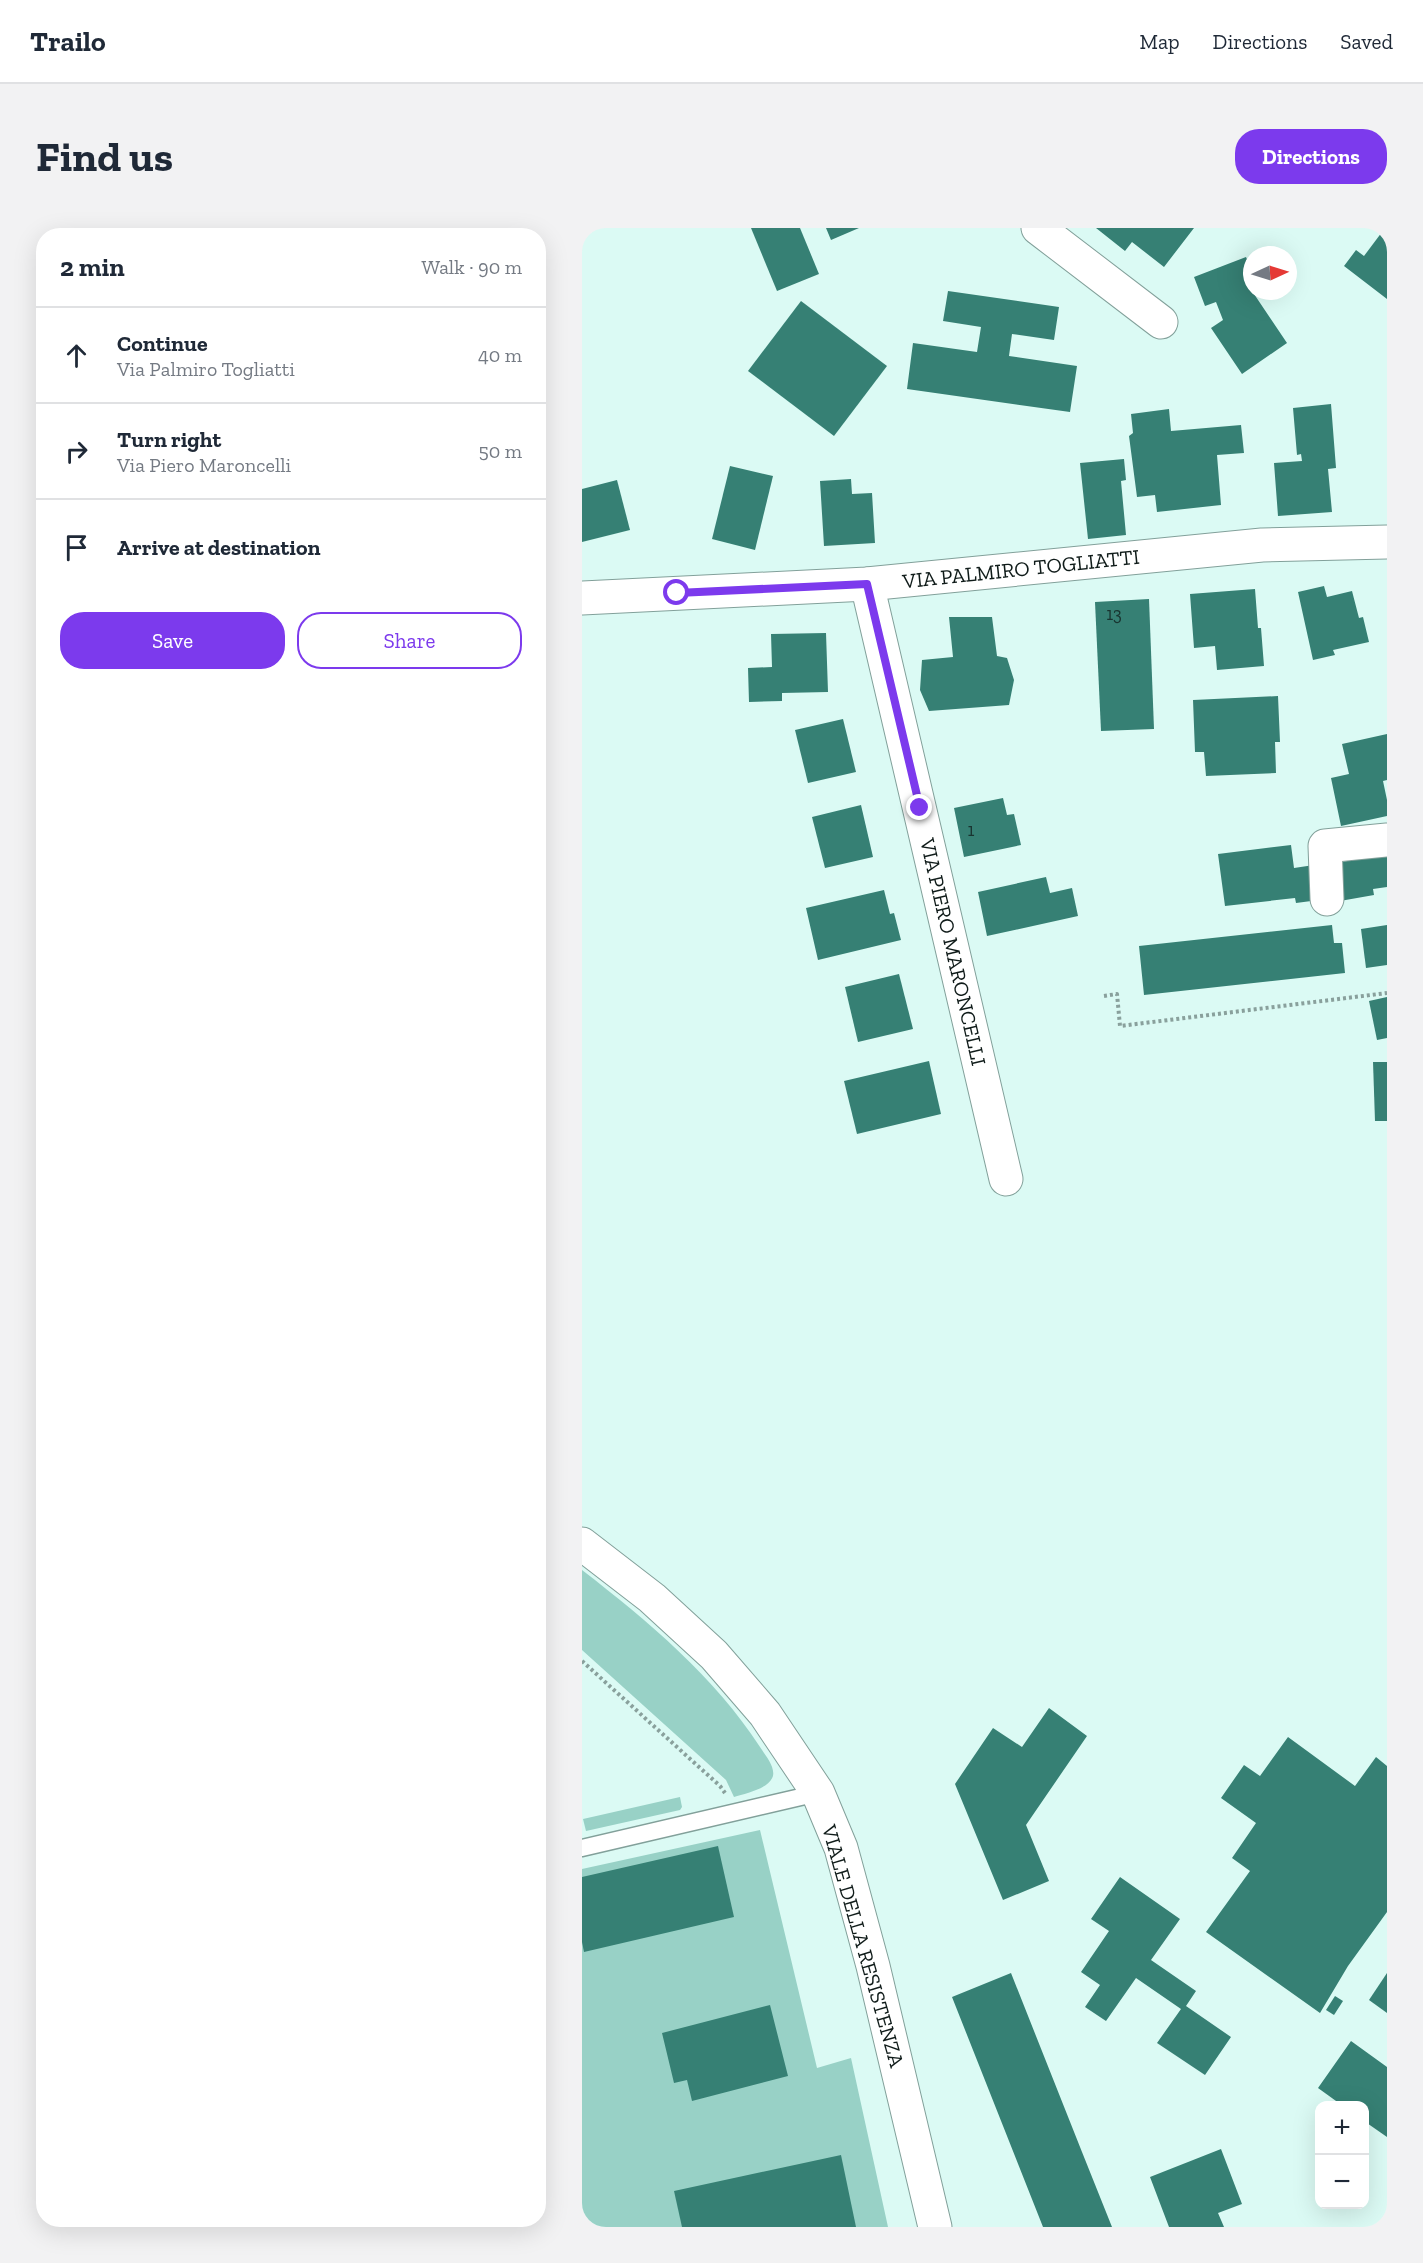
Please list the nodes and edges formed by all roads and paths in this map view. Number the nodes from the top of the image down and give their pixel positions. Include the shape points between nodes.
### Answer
1 (1038, 228) edge
2 (1161, 322) dead end
3 (1387, 542) edge
4 (867, 584) junction
5 (582, 598) edge
6 (1387, 840) edge
7 (1327, 899) dead end
8 (1387, 993) edge
9 (1104, 996) dead end
10 (1006, 1179) dead end
11 (582, 1544) edge
12 (582, 1661) edge
13 (818, 1793) junction
14 (728, 1798) dead end
15 (582, 1848) edge
16 (935, 2227) edge

1 - 2 street
3 - 4 street, VIA PALMIRO TOGLIATTI via 1262,545
4 - 5 street, VIA PALMIRO TOGLIATTI
4 - 10 street, VIA PIERO MARONCELLI
6 - 7 street via 1324,846
8 - 9 path via 1120,1026 1117,994
11 - 13 street, VIALE DELLA RESISTENZA via 652,1598 714,1655 765,1714
12 - 14 path via 720,1786
13 - 15 lane
13 - 16 street, VIALE DELLA RESISTENZA via 841,1848 873,1966

